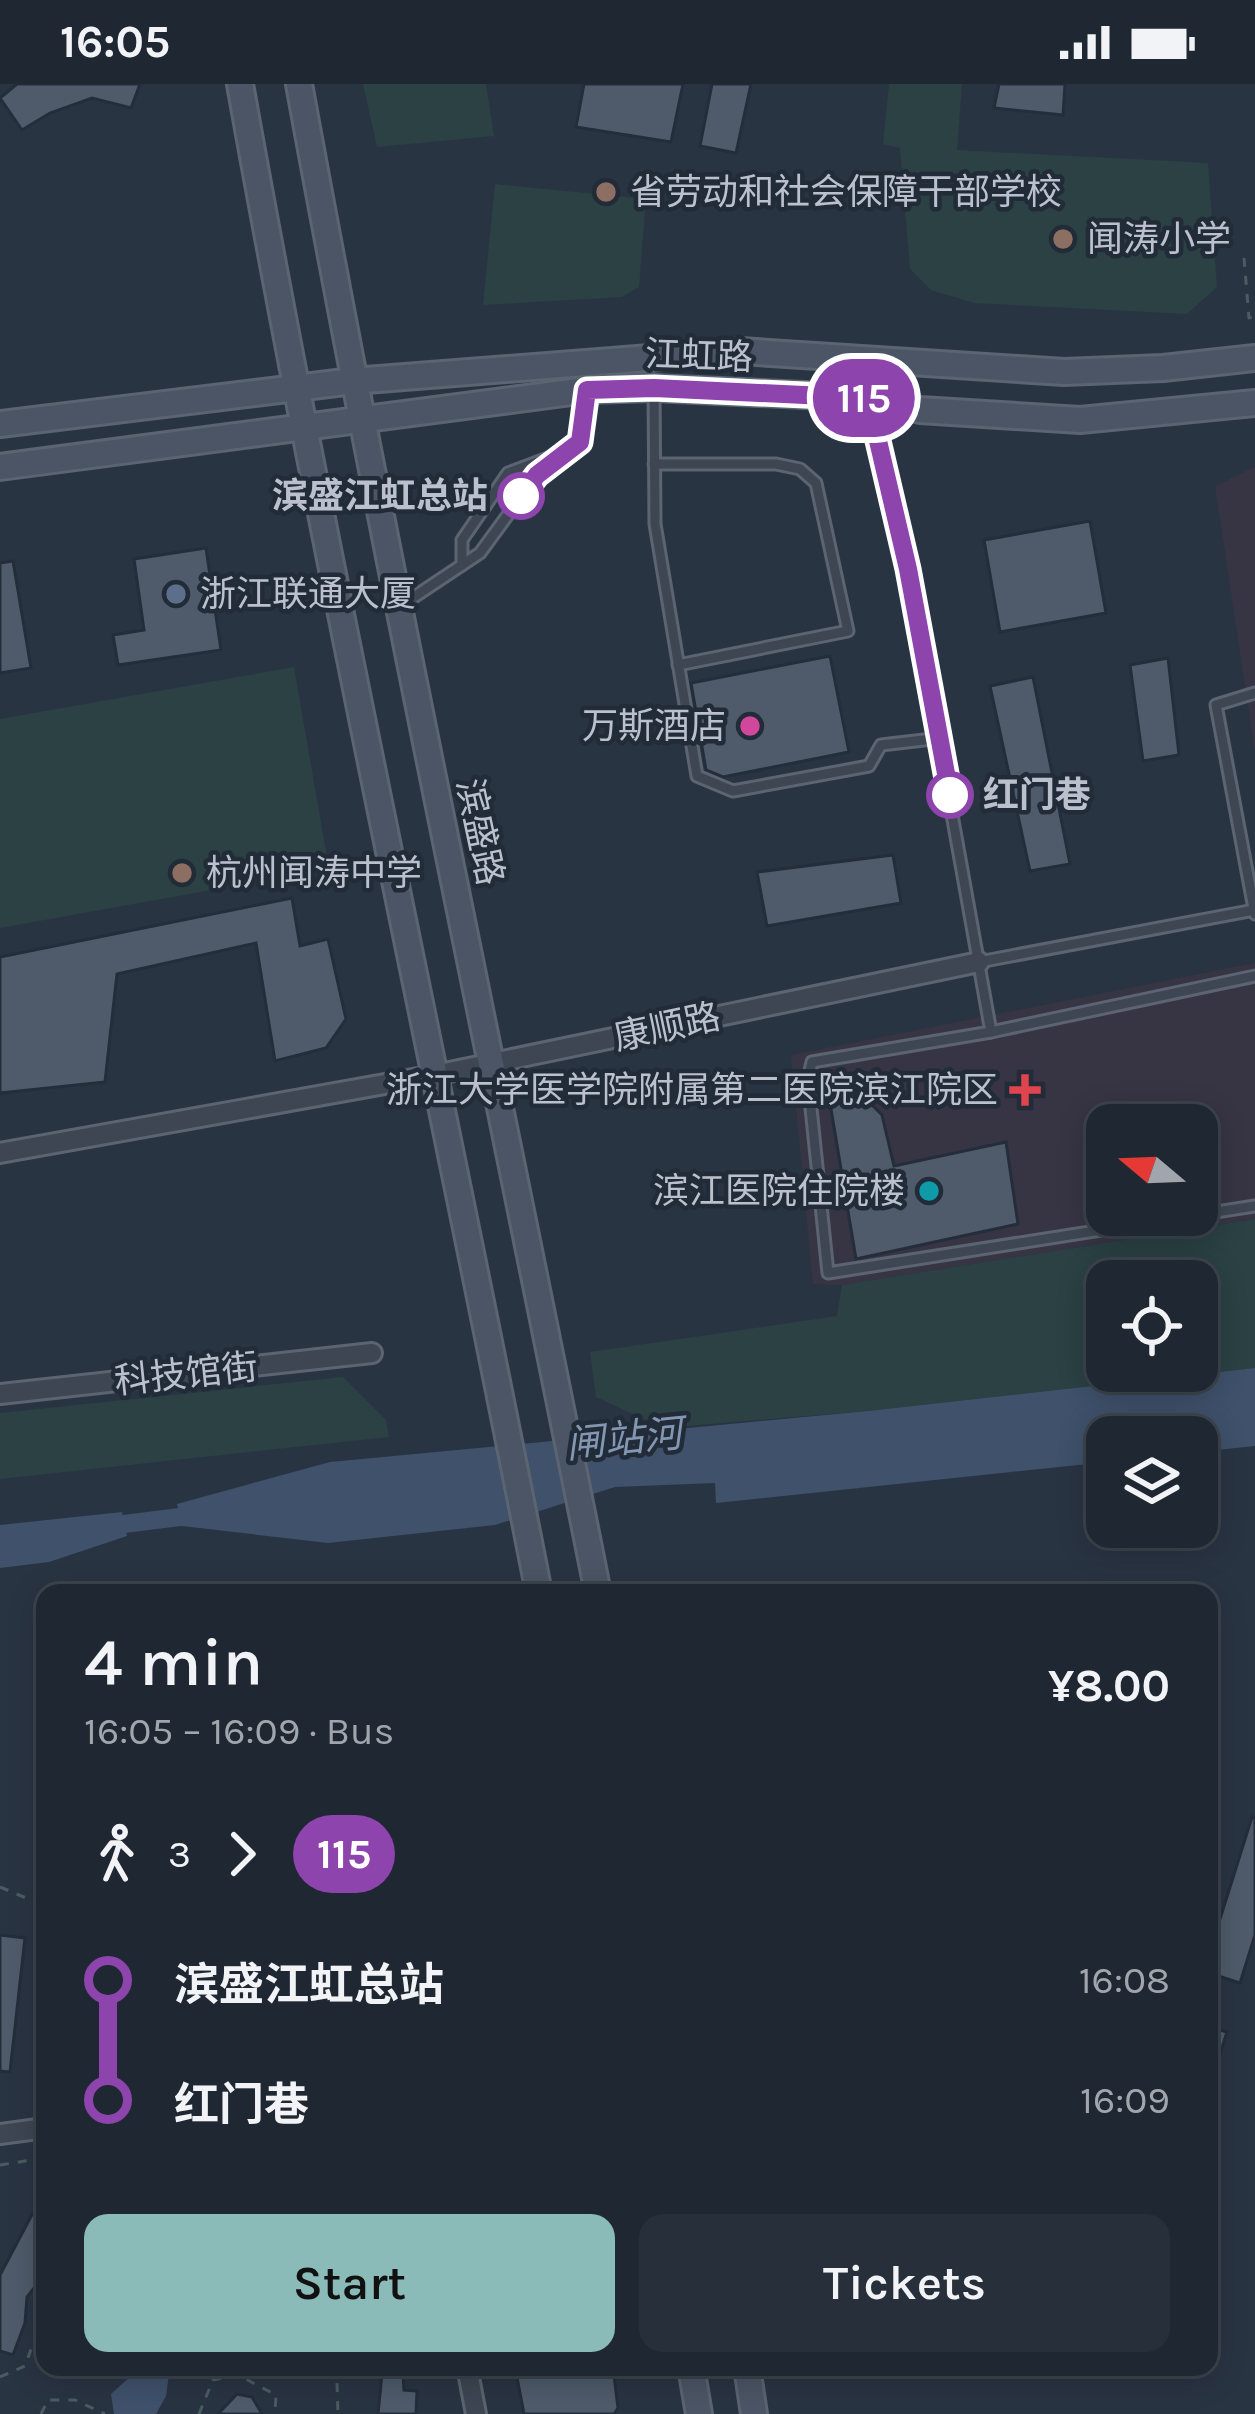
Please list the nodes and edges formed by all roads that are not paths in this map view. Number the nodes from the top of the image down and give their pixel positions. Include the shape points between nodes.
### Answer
1 (240, 84) edge
2 (299, 84) edge
3 (862, 357) junction
4 (1255, 358) edge
5 (353, 381) junction
6 (294, 387) junction
7 (654, 388) junction
8 (587, 390) junction
9 (868, 398) junction
10 (1255, 403) edge
11 (361, 422) junction
12 (0, 424) edge
13 (302, 429) junction
14 (573, 449) junction
15 (654, 464) junction
16 (0, 467) edge
17 (462, 565) junction
18 (397, 608) junction
19 (678, 664) junction
20 (1255, 693) edge
21 (941, 738) junction
22 (1255, 912) edge
23 (979, 962) junction
24 (1255, 976) edge
25 (991, 1031) junction
26 (494, 1063) junction
27 (435, 1075) junction
28 (0, 1153) edge
29 (1255, 1206) edge
30 (372, 1353) dead end
31 (0, 1394) edge
32 (536, 1584) edge
33 (596, 1584) edge
34 (36, 2129) edge
35 (0, 2134) edge
36 (469, 2376) edge
37 (693, 2376) edge
38 (748, 2376) edge
39 (476, 2414) edge
40 (699, 2414) edge
41 (754, 2414) edge

1 - 6 main road
2 - 5 main road, 滨盛路
3 - 4 main road, 江虹路 via 1064,372
3 - 5 main road, 江虹路 via 740,351
3 - 9 lane
5 - 6 main road, 江虹路
5 - 11 main road, 滨盛路
6 - 12 main road, 江虹路
6 - 13 main road
7 - 8 main road, 江虹路
7 - 9 main road, 江虹路
7 - 15 lane
8 - 11 main road, 江虹路
8 - 14 lane
9 - 10 main road, 江虹路 via 920,410 1080,420
9 - 21 lane
11 - 13 main road, 江虹路
11 - 18 main road, 滨盛路
13 - 16 main road, 江虹路
13 - 27 main road
14 - 17 lane via 537,475 480,553
14 - 17 lane via 508,473 462,540
15 - 19 lane via 655,524
15 - 19 lane via 800,469 816,483 848,631
17 - 18 lane
18 - 26 main road, 滨盛路
19 - 21 lane via 697,776 733,791 869,766 881,745
20 - 22 lane via 1216,705
21 - 23 lane
22 - 23 lane
23 - 25 lane
23 - 26 street, 康顺路
24 - 25 lane
25 - 29 lane via 812,1062 827,1273
26 - 27 street, 康顺路
26 - 33 main road, 滨盛路
27 - 28 street, 康顺路
27 - 32 main road
30 - 31 street, 科技馆街
34 - 35 street
36 - 39 street
37 - 40 main road
38 - 41 main road

